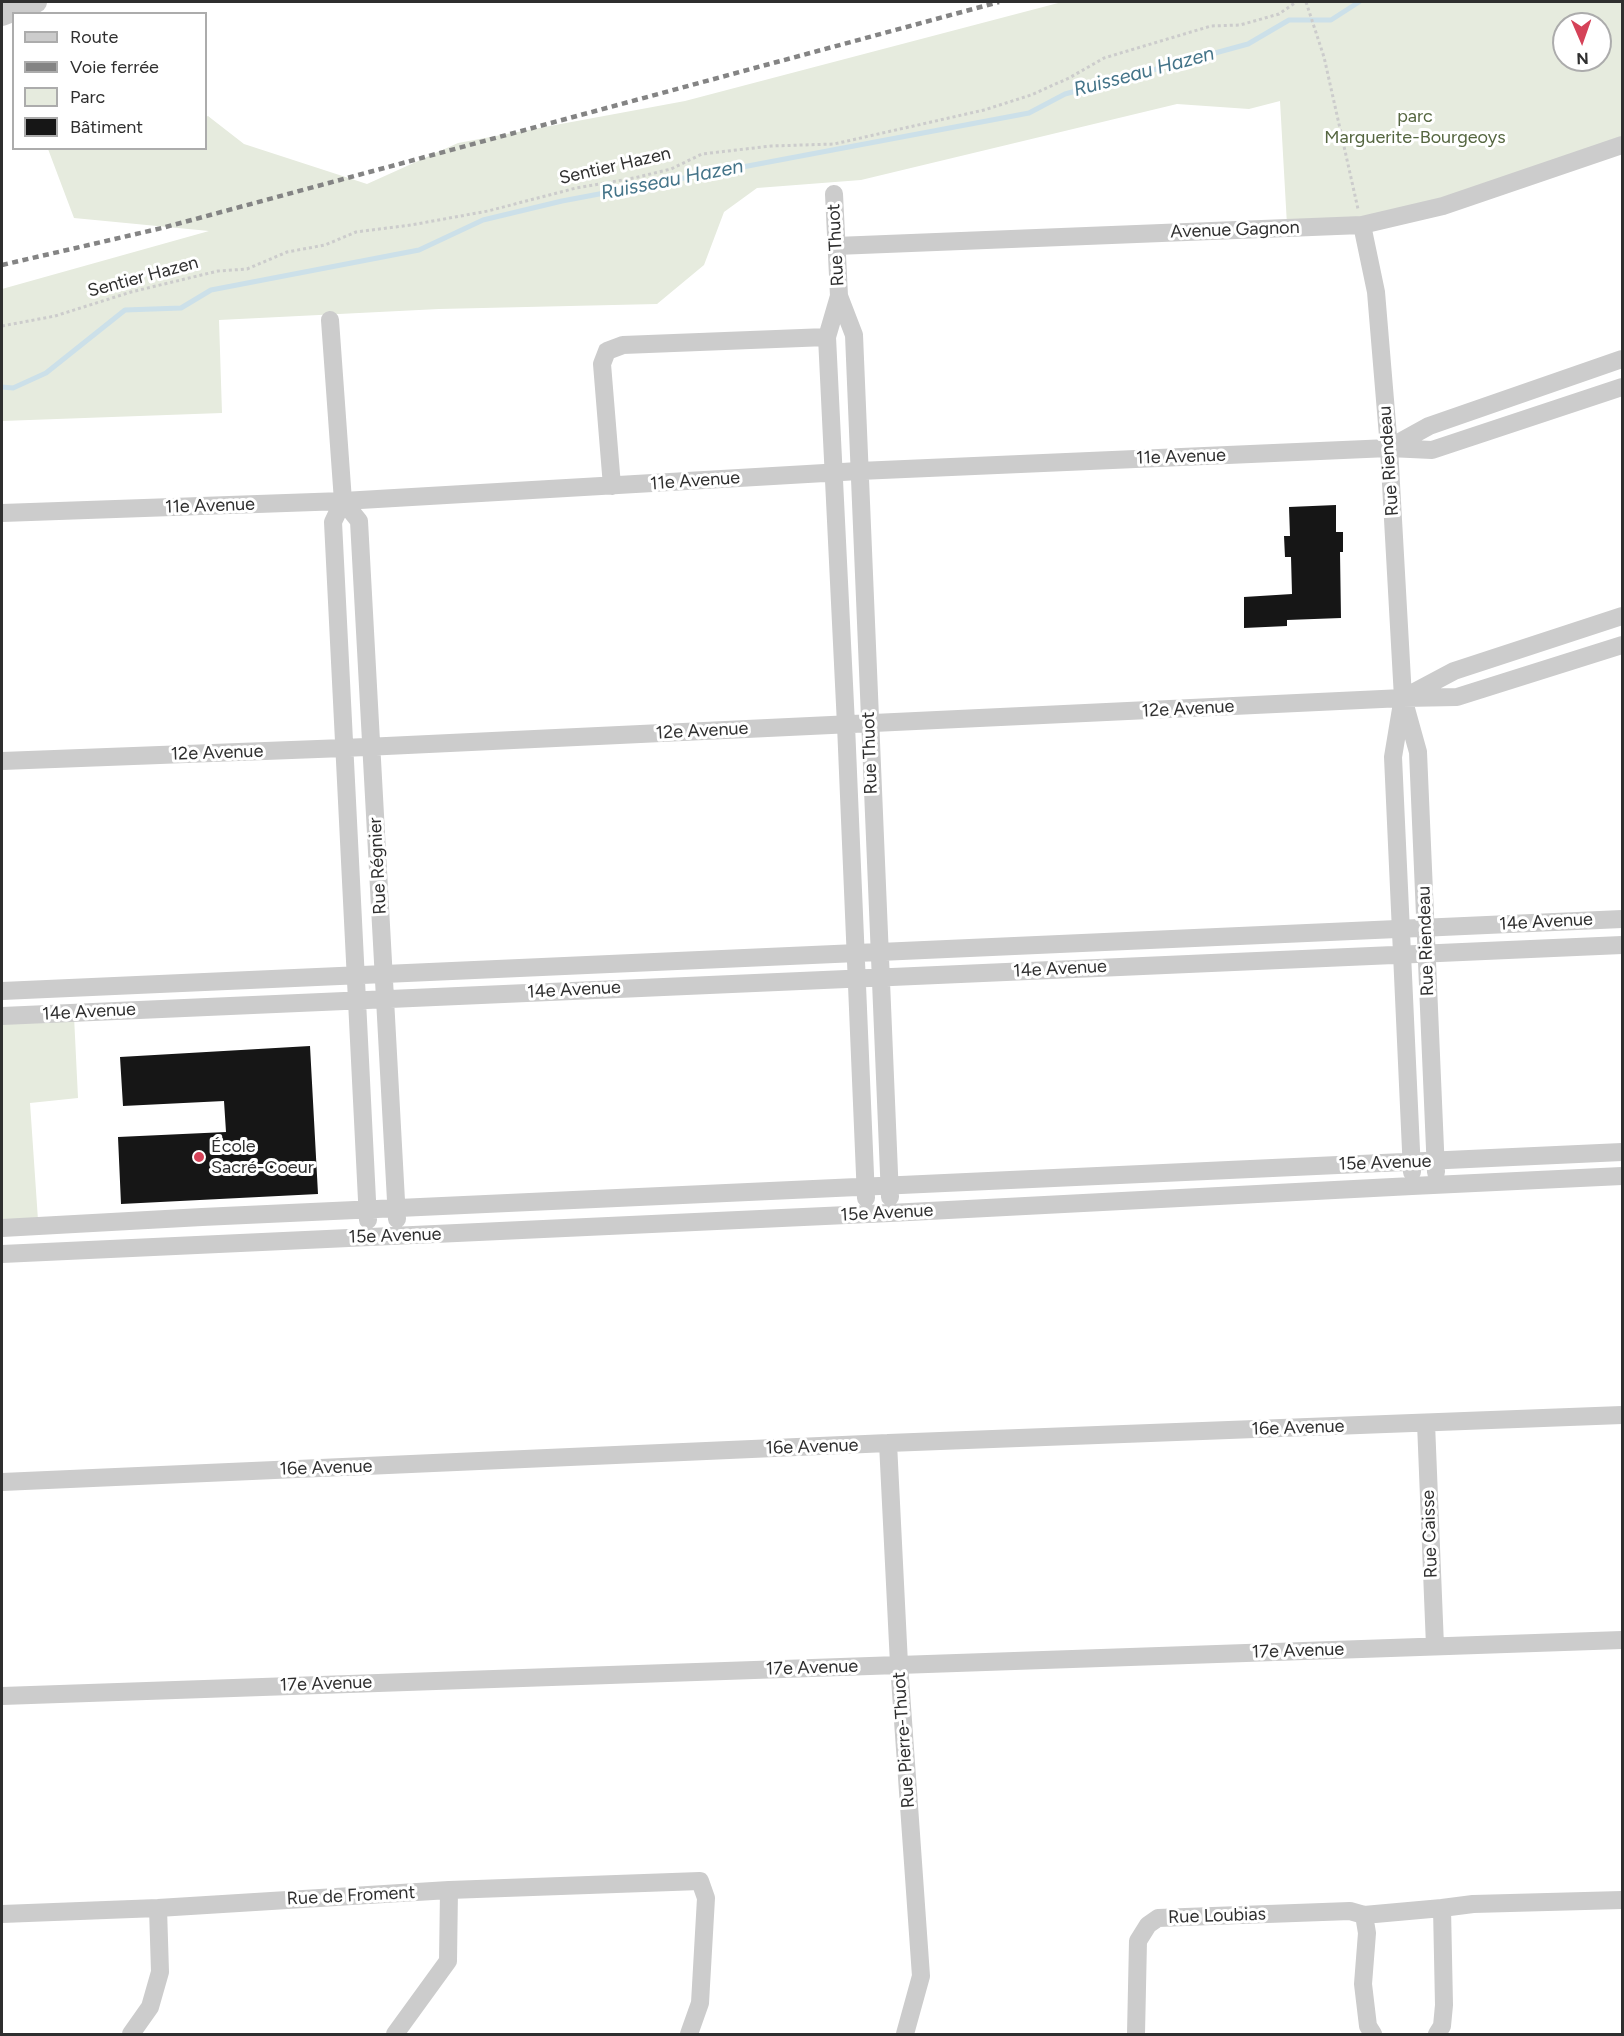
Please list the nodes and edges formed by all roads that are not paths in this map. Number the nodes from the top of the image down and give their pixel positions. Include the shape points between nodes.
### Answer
1 (36, 2) edge
2 (2, 15) edge
3 (1623, 145) edge
4 (834, 194) dead end
5 (1362, 225) junction
6 (836, 246) junction
7 (839, 296) junction
8 (330, 320) dead end
9 (827, 336) junction
10 (1619, 361) edge
11 (1623, 384) edge
12 (1389, 448) junction
13 (859, 471) junction
14 (834, 472) junction
15 (612, 486) junction
16 (343, 501) junction
17 (2, 513) edge
18 (1623, 616) edge
19 (1623, 645) edge
20 (1403, 698) junction
21 (869, 724) junction
22 (846, 725) junction
23 (372, 746) junction
24 (344, 748) junction
25 (2, 761) edge
26 (1623, 919) edge
27 (1426, 928) junction
28 (1401, 929) junction
29 (1146, 940) junction
30 (1623, 945) edge
31 (879, 952) junction
32 (856, 953) junction
33 (1427, 953) junction
34 (1402, 954) junction
35 (1148, 966) junction
36 (384, 974) junction
37 (355, 976) junction
38 (880, 977) junction
39 (857, 978) junction
40 (2, 991) edge
41 (385, 999) junction
42 (357, 1000) junction
43 (2, 1016) edge
44 (1623, 1152) edge
45 (1435, 1161) junction
46 (1412, 1162) junction
47 (1148, 1173) junction
48 (1623, 1176) edge
49 (1412, 1185) junction
50 (1436, 1185) junction
51 (889, 1186) junction
52 (865, 1187) junction
53 (624, 1198) junction
54 (1149, 1200) junction
55 (396, 1209) junction
56 (367, 1210) junction
57 (890, 1213) junction
58 (866, 1214) junction
59 (201, 1217) junction
60 (78, 1224) junction
61 (624, 1225) junction
62 (2, 1228) edge
63 (398, 1236) junction
64 (369, 1237) junction
65 (202, 1244) junction
66 (81, 1251) junction
67 (2, 1254) edge
68 (1623, 1415) edge
69 (1426, 1423) junction
70 (888, 1443) junction
71 (2, 1482) edge
72 (1623, 1640) edge
73 (1434, 1646) junction
74 (899, 1665) junction
75 (2, 1696) edge
76 (449, 1890) junction
77 (1623, 1900) edge
78 (158, 1908) junction
79 (1442, 1908) junction
80 (2, 1914) edge
81 (1364, 1915) junction
82 (131, 2034) edge
83 (395, 2034) edge
84 (689, 2034) edge
85 (905, 2034) edge
86 (1136, 2034) edge
87 (1373, 2034) edge
88 (1437, 2034) edge

1 - 2 street
3 - 5 street, Avenue Gagnon via 1443,206
4 - 6 street, Rue Thuot
5 - 6 street, Avenue Gagnon
5 - 12 street, Rue Riendeau via 1376,292
6 - 7 street, Rue Thuot
7 - 9 street, Rue Thuot
7 - 13 street, Rue Thuot via 854,335
8 - 16 street, Rue Régnier
9 - 14 street, Rue Thuot
9 - 15 street via 623,345 607,351 602,364
10 - 11 street, 11e Avenue
10 - 12 street, 11e Avenue via 1429,426
11 - 12 street, 11e Avenue via 1432,450
12 - 13 street, 11e Avenue
12 - 20 street, Rue Riendeau
13 - 14 street, 11e Avenue
13 - 21 street, Rue Thuot
14 - 15 street, 11e Avenue
14 - 22 street, Rue Thuot
15 - 16 street, 11e Avenue
16 - 17 street, 11e Avenue
16 - 23 street, Rue Régnier via 359,521
16 - 24 street, Rue Régnier via 333,522
18 - 20 street, 12e Avenue via 1454,671
19 - 20 street, 12e Avenue via 1457,698
20 - 21 street, 12e Avenue
20 - 27 street, Rue Riendeau via 1418,752
20 - 28 street, Rue Riendeau via 1393,758
21 - 22 street, 12e Avenue
21 - 31 street, Rue Thuot
22 - 23 street, 12e Avenue
22 - 32 street, Rue Thuot
23 - 24 street, 12e Avenue
23 - 36 street, Rue Régnier
24 - 25 street, 12e Avenue
24 - 37 street, Rue Régnier
26 - 27 street, 14e Avenue
27 - 28 street, 14e Avenue
27 - 33 street, Rue Riendeau
28 - 29 street, 14e Avenue
28 - 34 street, Rue Riendeau
29 - 31 street, 14e Avenue
29 - 35 street
30 - 33 street, 14e Avenue
31 - 32 street, 14e Avenue
31 - 38 street, Rue Thuot
32 - 36 street, 14e Avenue
32 - 39 street, Rue Thuot
33 - 34 street, 14e Avenue
33 - 45 street, Rue Riendeau
34 - 35 street, 14e Avenue
34 - 46 street, Rue Riendeau
35 - 38 street, 14e Avenue
36 - 37 street, 14e Avenue
36 - 41 street, Rue Régnier
37 - 40 street, 14e Avenue
37 - 42 street, Rue Régnier
38 - 39 street, 14e Avenue
38 - 51 street, Rue Thuot
39 - 41 street, 14e Avenue
39 - 52 street, Rue Thuot
41 - 42 street, 14e Avenue
41 - 55 street, Rue Régnier
42 - 43 street, 14e Avenue
42 - 56 street, Rue Régnier
44 - 45 street, 15e Avenue
45 - 46 street, 15e Avenue
45 - 50 street, Rue Riendeau
46 - 47 street, 15e Avenue
46 - 49 street, Rue Riendeau
47 - 51 street, 15e Avenue
47 - 54 street
48 - 50 street, 15e Avenue
49 - 50 street, 15e Avenue
49 - 54 street, 15e Avenue
51 - 52 street, 15e Avenue
51 - 57 street, Rue Thuot
52 - 53 street, 15e Avenue
52 - 58 street, Rue Thuot
53 - 55 street, 15e Avenue
53 - 61 street
54 - 57 street, 15e Avenue
55 - 56 street, 15e Avenue
55 - 63 street, Rue Régnier
56 - 59 street, 15e Avenue
56 - 64 street, Rue Régnier
57 - 58 street, 15e Avenue
58 - 61 street, 15e Avenue
59 - 60 street, 15e Avenue
59 - 65 street
60 - 62 street, 15e Avenue
60 - 66 street
61 - 63 street, 15e Avenue
63 - 64 street, 15e Avenue
64 - 65 street, 15e Avenue
65 - 66 street, 15e Avenue
66 - 67 street, 15e Avenue
68 - 69 street, 16e Avenue
69 - 70 street, 16e Avenue
69 - 73 street, Rue Caisse
70 - 71 street, 16e Avenue
70 - 74 street, Rue Pierre-Thuot
72 - 73 street, 17e Avenue
73 - 74 street, 17e Avenue
74 - 75 street, 17e Avenue
74 - 85 street, Rue Pierre-Thuot via 921,1976
76 - 78 street, Rue de Froment
76 - 83 street via 448,1962
76 - 84 street, Rue de Froment via 700,1881 706,1898 700,2003
77 - 79 street, Rue Loubias
78 - 80 street, Rue de Froment
78 - 82 street via 160,1972 150,2007
79 - 81 street, Rue Loubias
79 - 88 street via 1444,2005
81 - 86 street, Rue Loubias via 1350,1911 1158,1918 1138,1941
81 - 87 street via 1367,1933 1363,1984 1368,2026

